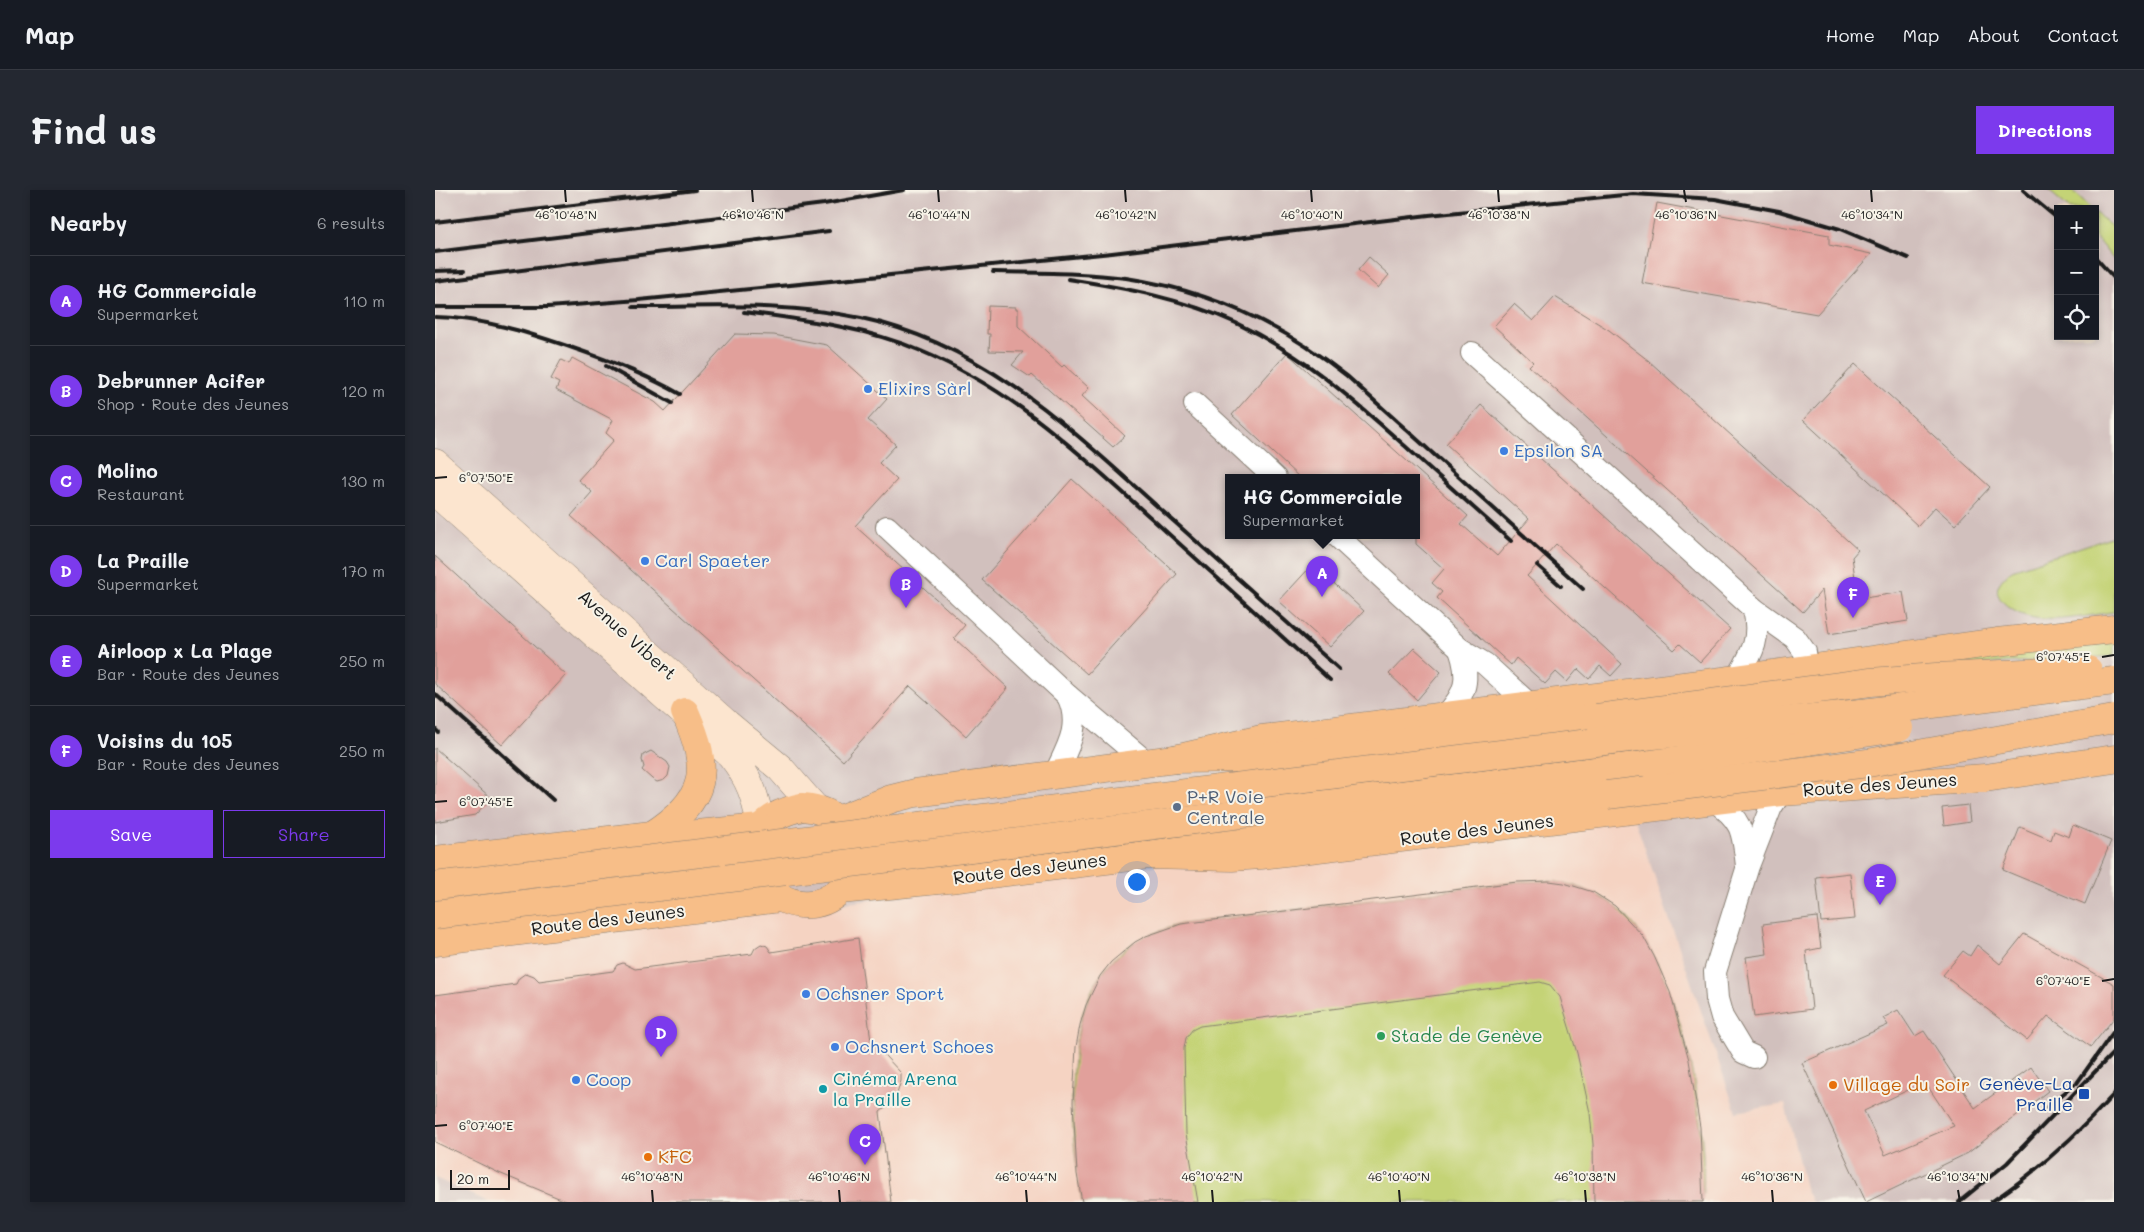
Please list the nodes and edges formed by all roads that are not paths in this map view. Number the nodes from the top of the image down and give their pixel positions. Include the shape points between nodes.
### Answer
1 (1472, 353) dead end
2 (1195, 404) dead end
3 (435, 463) edge
4 (1271, 474) edge
5 (435, 492) edge
6 (887, 527) dead end
7 (1340, 539) edge
8 (1754, 609) junction
9 (2114, 629) edge
10 (1460, 649) junction
11 (1807, 668) junction
12 (2114, 669) edge
13 (1737, 679) junction
14 (2114, 681) edge
15 (1068, 696) junction
16 (2114, 702) edge
17 (1530, 704) junction
18 (685, 712) junction
19 (1445, 716) junction
20 (2114, 719) edge
21 (2114, 759) edge
22 (1175, 760) junction
23 (1147, 762) junction
24 (1055, 774) junction
25 (1824, 788) junction
26 (1781, 792) junction
27 (1713, 800) junction
28 (827, 814) junction
29 (761, 828) junction
30 (652, 835) junction
31 (1147, 855) junction
32 (435, 860) edge
33 (1747, 866) junction
34 (435, 886) edge
35 (840, 890) junction
36 (780, 898) junction
37 (435, 915) edge
38 (435, 942) edge
39 (1754, 1057) dead end

1 - 8 street
2 - 4 street
3 - 28 main road, Avenue Vibert via 780,768
5 - 18 main road, Avenue Vibert
6 - 15 street
7 - 10 street
8 - 11 street via 1795,638 1805,652
8 - 13 street via 1758,626 1755,644
9 - 11 main road
10 - 17 street via 1485,664
10 - 19 street via 1467,674 1465,686
11 - 13 main road
11 - 25 main road
12 - 22 main road, bridge via 1871,682 1265,758
13 - 17 main road
14 - 34 main road, bridge
15 - 23 street
15 - 24 street via 1073,707 1073,736
16 - 37 main road, bridge via 1851,734 1631,766
17 - 19 main road
18 - 29 main road, Avenue Vibert via 744,771 752,786
18 - 30 main road via 701,757 700,776 687,808
19 - 22 main road via 1262,738
20 - 31 main road, bridge via 1868,763
21 - 25 main road, Route des Jeunes via 1985,778
22 - 23 main road
23 - 24 main road
24 - 28 main road via 915,793
25 - 26 main road, Route des Jeunes
26 - 27 main road, Route des Jeunes
26 - 33 street via 1771,807
27 - 31 main road, Route des Jeunes via 1261,856
27 - 33 street via 1729,810 1741,826
28 - 29 main road via 802,807 789,810
28 - 35 main road via 849,836 854,855 853,868
29 - 30 main road
29 - 36 main road via 757,837 757,864 769,889
30 - 32 main road
31 - 35 main road, Route des Jeunes
33 - 39 street via 1715,972 1715,984 1722,1017 1743,1052
35 - 36 main road via 824,901 809,905
36 - 38 main road, Route des Jeunes

